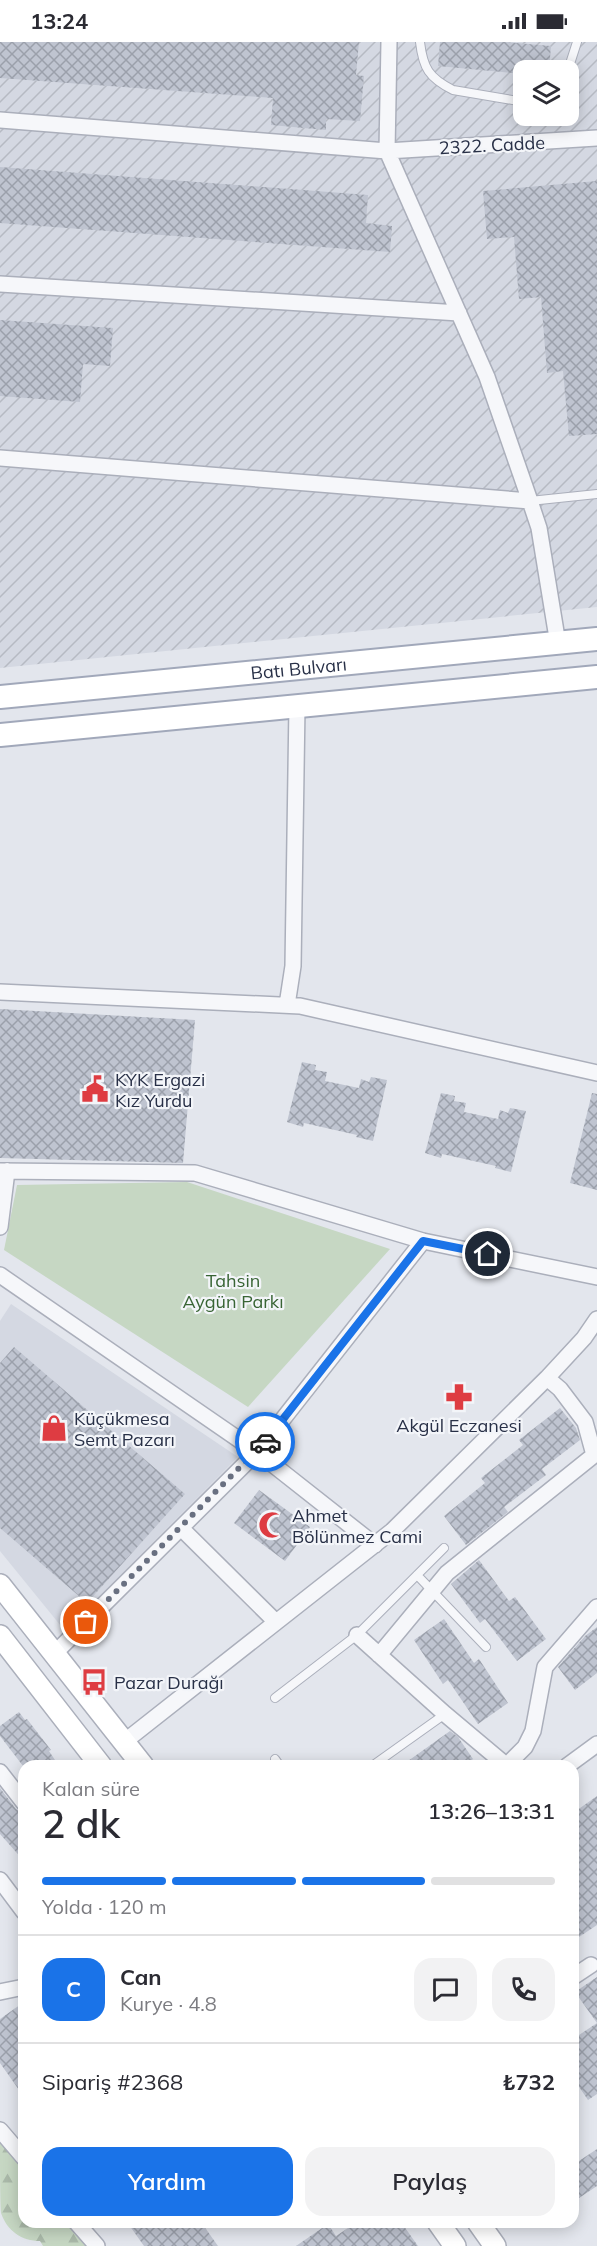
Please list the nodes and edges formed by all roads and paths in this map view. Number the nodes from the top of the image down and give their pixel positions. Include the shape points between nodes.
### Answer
1 (389, 42) edge
2 (420, 42) edge
3 (577, 42) edge
4 (571, 60) edge
5 (513, 100) edge
6 (0, 120) edge
7 (597, 138) edge
8 (387, 151) junction
9 (0, 284) edge
10 (459, 313) junction
11 (0, 458) edge
12 (597, 494) edge
13 (530, 501) junction
14 (597, 639) edge
15 (558, 644) junction
16 (597, 677) edge
17 (0, 697) edge
18 (297, 706) junction
19 (0, 735) edge
20 (0, 992) edge
21 (287, 1005) junction
22 (597, 1073) edge
23 (4, 1171) edge
24 (0, 1227) edge
25 (423, 1241) junction
26 (0, 1275) edge
27 (597, 1277) edge
28 (597, 1319) edge
29 (547, 1378) junction
30 (257, 1452) junction
31 (596, 1458) edge
32 (181, 1528) junction
33 (375, 1545) junction
34 (444, 1548) dead end
35 (417, 1575) junction
36 (0, 1585) edge
37 (432, 1589) junction
38 (597, 1607) edge
39 (276, 1622) junction
40 (357, 1635) junction
41 (0, 1636) edge
42 (486, 1647) dead end
43 (54, 1654) junction
44 (379, 1655) junction
45 (275, 1698) dead end
46 (445, 1714) junction
47 (124, 1742) junction
48 (596, 1747) edge
49 (96, 1760) edge
50 (138, 1760) edge
51 (380, 1760) edge
52 (501, 1760) edge
53 (512, 1760) edge
54 (576, 1760) edge
55 (0, 1772) edge
56 (18, 1795) edge
57 (0, 1880) edge
58 (18, 1904) edge
59 (591, 1965) dead end
60 (579, 1973) edge
61 (18, 1988) edge
62 (0, 1992) edge
63 (0, 2130) edge
64 (18, 2151) edge
65 (81, 2228) edge
66 (442, 2228) edge
67 (482, 2228) edge
68 (97, 2246) edge
69 (455, 2246) edge
70 (495, 2246) edge

1 - 8 street
2 - 5 lane via 422,62 443,85
3 - 4 lane
6 - 8 street, 2322. Cadde
7 - 8 street, 2322. Cadde
8 - 10 street
9 - 10 street
10 - 13 street via 487,377
11 - 13 street
12 - 13 lane
13 - 15 street via 539,528
14 - 15 main road, Batı Bulvarı
15 - 17 main road, Batı Bulvarı
16 - 18 main road, Batı Bulvarı
18 - 19 main road, Batı Bulvarı
18 - 21 street via 293,966
20 - 21 street
21 - 22 street
23 - 24 street
23 - 25 street via 195,1173
25 - 27 street
25 - 30 street
26 - 30 street
28 - 29 street
29 - 31 street via 585,1422
29 - 33 street
30 - 32 street
30 - 33 street
31 - 37 street via 447,1573
32 - 39 street
32 - 43 street
33 - 39 street
34 - 35 lane
35 - 37 lane
35 - 40 lane
36 - 43 main road
37 - 42 lane
37 - 44 street
38 - 53 street via 545,1667 533,1731
39 - 47 street
40 - 44 street
40 - 45 lane
41 - 49 main road
43 - 47 main road
44 - 46 street
46 - 51 lane
46 - 52 street
47 - 50 main road
48 - 54 street
55 - 56 street
57 - 58 street
59 - 60 street
61 - 62 street
63 - 64 street
65 - 68 street
66 - 69 main road
67 - 70 main road

